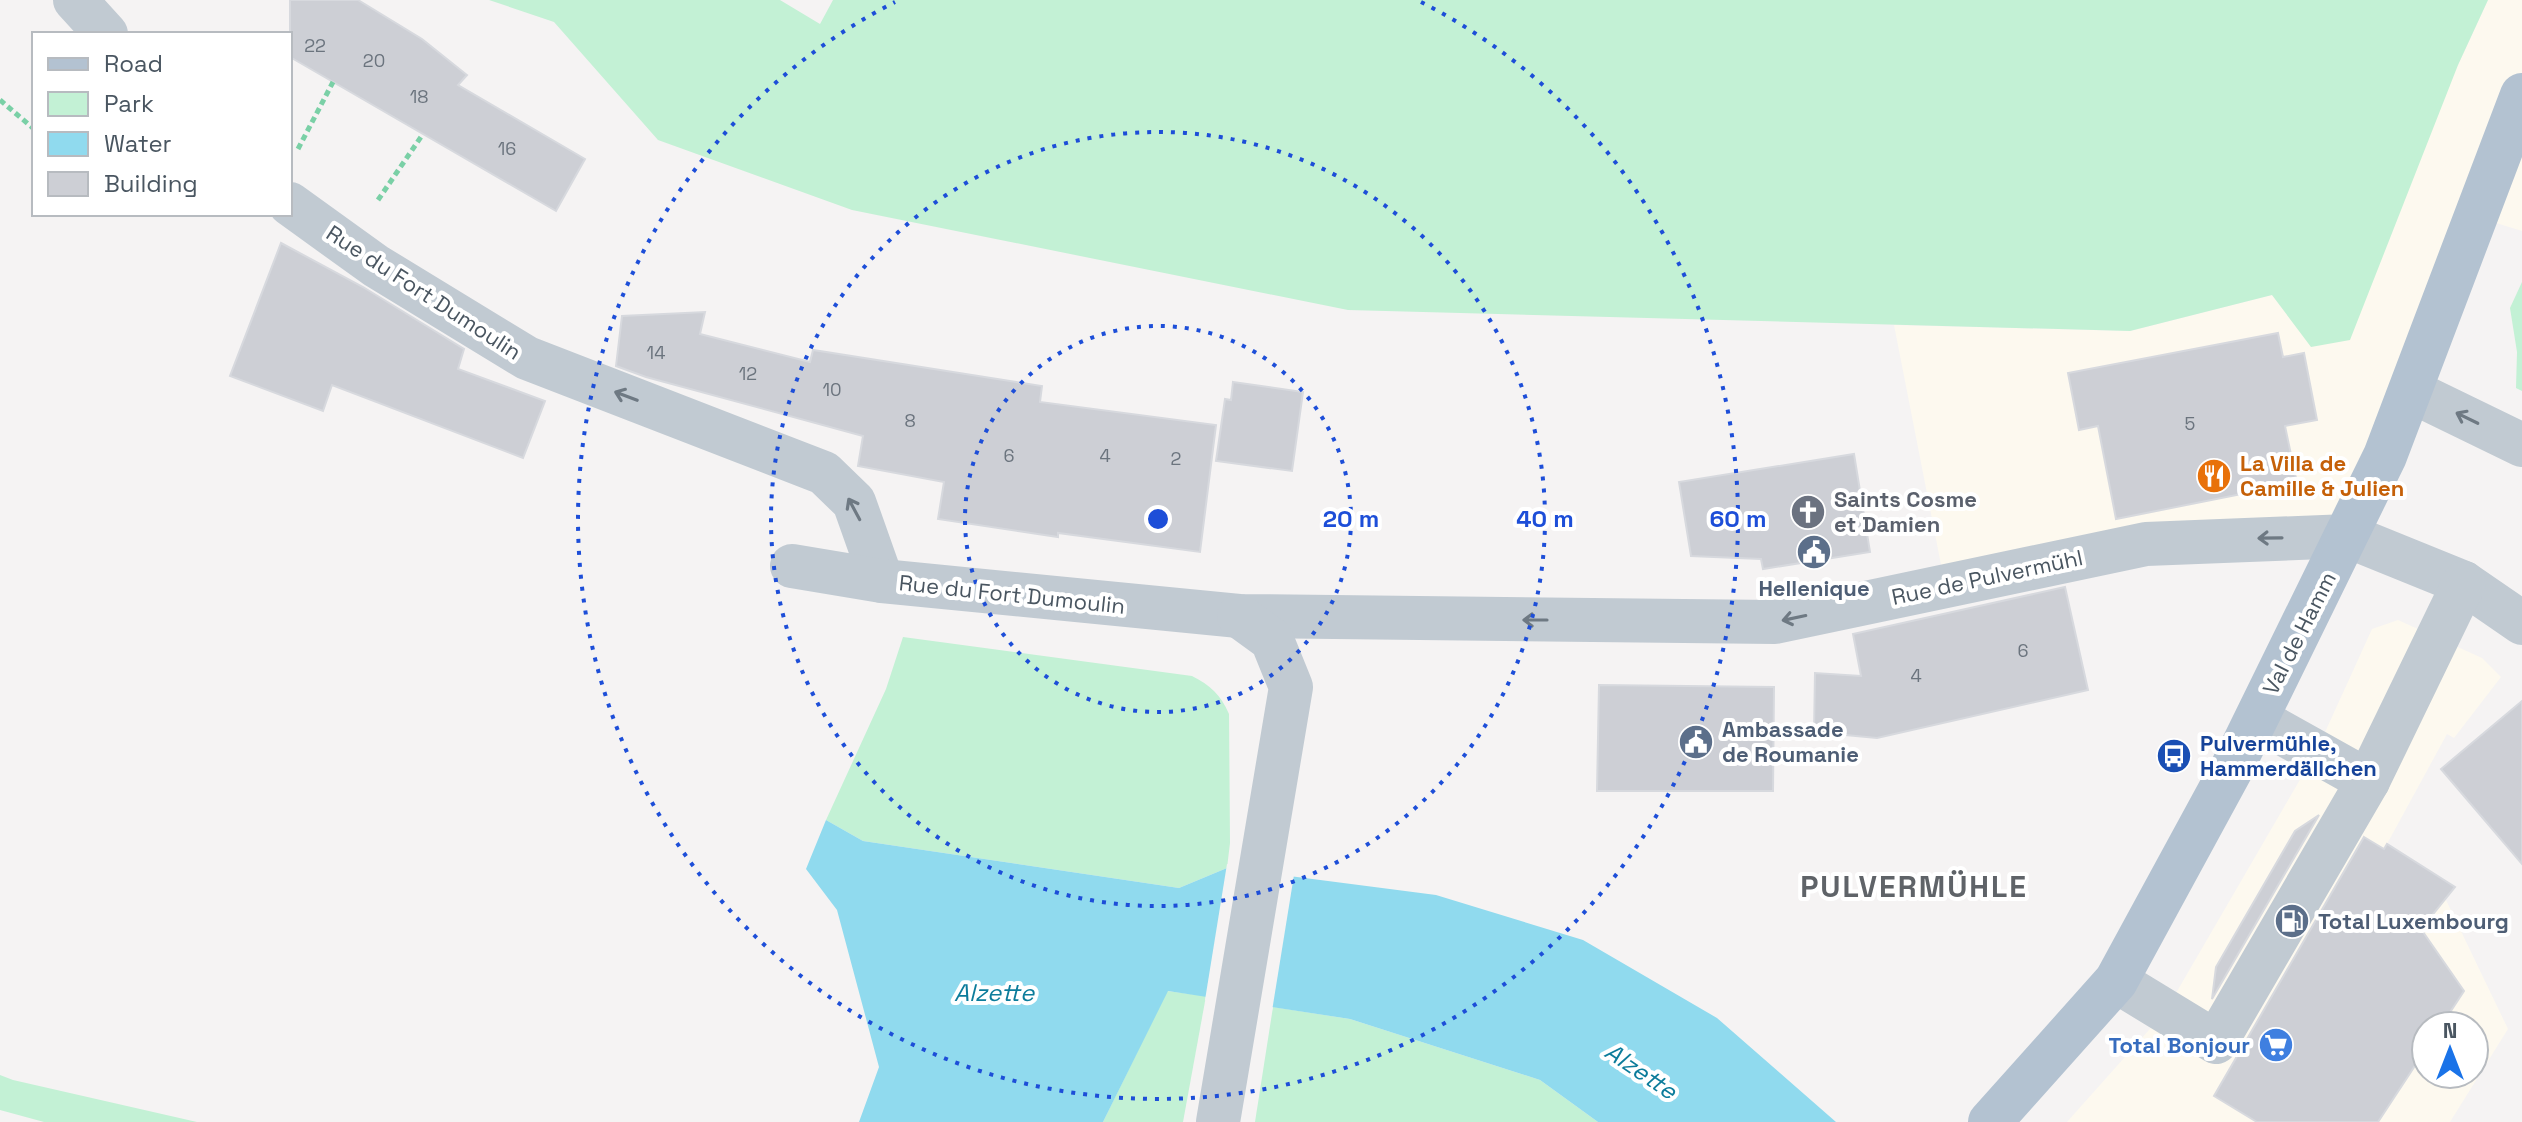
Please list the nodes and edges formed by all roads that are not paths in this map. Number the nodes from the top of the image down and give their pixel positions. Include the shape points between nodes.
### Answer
1 (75, 0) edge
2 (104, 32) edge
3 (2522, 95) edge
4 (292, 205) edge
5 (2411, 391) junction
6 (2522, 445) edge
7 (2348, 536) junction
8 (792, 566) dead end
9 (882, 581) junction
10 (2464, 583) junction
11 (2520, 611) edge
12 (1239, 616) junction
13 (2257, 719) junction
14 (2368, 781) junction
15 (2116, 981) junction
16 (1995, 1118) edge
17 (1218, 1122) edge

1 - 2 street
3 - 5 main road, Val de Hamm
9 -> 4 street, Rue du Fort Dumoulin via 854,502 824,473 527,358 376,266
6 -> 5 street
5 - 7 main road, Val de Hamm
7 - 10 street, Rue de Pulvermühl
7 -> 12 street, Rue de Pulvermühl via 2146,544 1775,622
7 - 13 main road, Val de Hamm
8 - 9 street
9 - 12 street, Rue du Fort Dumoulin
10 - 11 street, Rue de Pulvermühl
10 - 14 street
12 - 17 street via 1272,640 1291,687
13 - 14 street
13 - 15 main road, Val de Hamm
14 - 15 street via 2216,1042
15 - 16 main road, Val de Hamm

